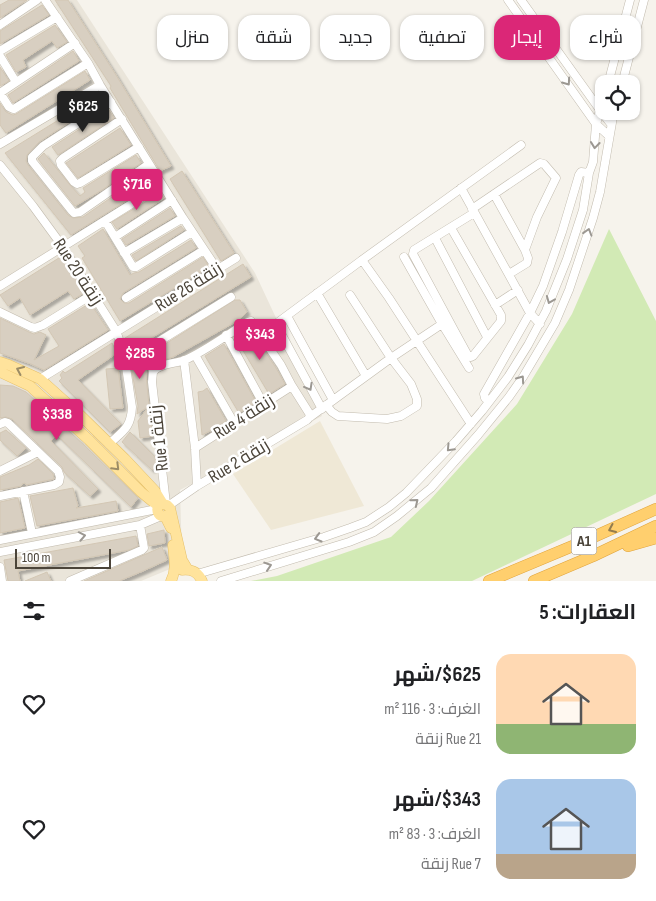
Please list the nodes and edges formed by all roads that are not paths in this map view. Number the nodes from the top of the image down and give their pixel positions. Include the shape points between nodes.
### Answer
1 (38, 0) edge
2 (45, 0) edge
3 (508, 0) edge
4 (521, 0) edge
5 (630, 0) edge
6 (644, 0) edge
7 (57, 17) junction
8 (0, 25) edge
9 (75, 43) junction
10 (0, 51) edge
11 (0, 56) edge
12 (88, 63) junction
13 (610, 75) edge
14 (624, 75) edge
15 (16, 82) junction
16 (100, 85) junction
17 (0, 93) edge
18 (111, 102) junction
19 (595, 103) edge
20 (122, 119) junction
21 (597, 120) edge
22 (608, 120) edge
23 (612, 120) edge
24 (596, 124) junction
25 (611, 124) junction
26 (0, 133) edge
27 (609, 136) junction
28 (2, 142) edge
29 (521, 145) dead end
30 (139, 147) junction
31 (149, 164) junction
32 (0, 165) edge
33 (589, 173) junction
34 (162, 185) junction
35 (461, 188) junction
36 (494, 194) junction
37 (172, 200) junction
38 (473, 211) junction
39 (183, 218) junction
40 (105, 221) junction
41 (451, 228) junction
42 (192, 232) junction
43 (114, 237) junction
44 (435, 238) junction
45 (63, 247) junction
46 (204, 250) junction
47 (524, 250) junction
48 (124, 253) junction
49 (404, 256) dead end
50 (236, 258) dead end
51 (362, 260) junction
52 (217, 269) junction
53 (509, 274) junction
54 (0, 286) edge
55 (518, 290) junction
56 (317, 293) junction
57 (93, 294) junction
58 (350, 294) dead end
59 (231, 297) dead end
60 (126, 298) dead end
61 (495, 305) junction
62 (0, 312) edge
63 (530, 313) junction
64 (287, 316) junction
65 (442, 324) junction
66 (540, 324) junction
67 (116, 331) junction
68 (226, 335) junction
69 (487, 337) junction
70 (417, 341) junction
71 (195, 355) junction
72 (391, 358) junction
73 (184, 360) junction
74 (0, 362) edge
75 (469, 368) dead end
76 (0, 372) edge
77 (153, 372) junction
78 (366, 376) junction
79 (40, 379) junction
80 (292, 386) junction
81 (489, 402) junction
82 (264, 404) junction
83 (327, 405) junction
84 (310, 417) junction
85 (234, 423) junction
86 (0, 424) edge
87 (471, 424) junction
88 (109, 444) junction
89 (195, 448) junction
90 (38, 452) junction
91 (0, 471) edge
92 (198, 486) junction
93 (23, 491) junction
94 (0, 496) edge
95 (656, 508) edge
96 (163, 509) junction
97 (140, 525) junction
98 (656, 526) edge
99 (33, 533) junction
100 (656, 538) edge
101 (0, 540) edge
102 (36, 545) junction
103 (0, 552) edge
104 (593, 556) junction
105 (0, 567) edge
106 (196, 575) edge
107 (171, 580) edge
108 (2, 581) edge
109 (70, 581) edge
110 (221, 581) edge
111 (489, 581) edge
112 (534, 581) edge

1 - 8 street
2 - 7 street
3 -> 24 street
4 - 19 street
5 - 13 street
6 - 14 street
7 - 9 street
7 - 10 street
9 - 12 street
9 - 15 street
11 - 15 street
12 - 16 street
12 - 17 street via 14,109
15 - 17 street
16 - 18 street
16 - 28 street
18 - 20 street
18 - 31 street via 43,146 32,161 74,213
20 - 30 street
20 - 30 street via 63,158 61,165 77,184
21 - 24 street
22 - 25 street
23 - 25 street
24 - 27 street
24 -> 33 street
25 - 27 street
26 - 28 street
110 -> 27 street via 374,532 431,488 472,441 509,397 555,323 593,218
29 - 35 street
30 - 31 street
31 - 34 street
32 - 45 street, Rue 20 زنقة
33 - 63 street via 579,175 562,232
33 -> 66 street via 576,234
34 - 37 street
34 - 40 street
35 - 38 street
35 - 51 street
36 - 38 street
36 - 47 street
36 - 47 street via 540,163 556,178
37 - 39 street
37 - 43 street
38 - 41 street
38 - 53 street
39 - 42 street
39 - 48 street
40 - 43 street
40 - 45 street
41 - 44 street
41 - 61 street
42 - 46 street
42 - 48 street via 136,267
43 - 48 street
44 - 69 street
44 - 69 street via 414,250 413,254 469,356 473,356
45 - 54 street
45 - 57 street, Rue 20 زنقة
46 - 52 street
46 - 60 street
47 - 53 street via 527,263
49 - 65 street
50 - 52 street, Rue 26 زنقة
51 - 56 street
51 - 70 street
52 - 67 street, Rue 26 زنقة
53 - 55 street
55 - 61 street
55 - 63 street
56 - 64 street
56 - 78 street
57 - 62 street via 35,328
57 - 67 street, Rue 20 زنقة
58 - 72 street
59 - 77 street, Rue 1 زنقة via 152,347 149,355
61 - 69 street via 502,318
63 - 66 street
63 - 81 street via 484,392 484,398
64 - 83 street
64 -> 83 street via 277,326
65 - 70 street, Rue 2 زنقة
65 - 75 street
66 - 81 street
67 - 79 street, Rue 26 زنقة
67 - 88 street, Rue 20 زنقة via 123,350 132,407 126,428
68 - 71 street
68 - 80 street via 252,321
68 - 82 street
70 - 72 street, Rue 2 زنقة
70 - 87 street
71 - 73 street
71 - 85 street
72 - 78 street, Rue 2 زنقة
72 - 83 street via 411,384 417,406 401,416 387,419 338,416
73 - 77 street via 159,366
73 - 89 street
79 -> 74 main road
76 -> 96 main road via 30,386
77 - 96 street, Rue 1 زنقة
78 - 83 street, Rue 2 زنقة
79 - 88 main road
80 - 82 street, Rue 4 زنقة
80 - 84 street
81 - 87 street
82 - 85 street, Rue 4 زنقة
83 - 84 street, Rue 2 زنقة
84 - 92 street, Rue 2 زنقة
85 - 89 street, Rue 4 زنقة
86 - 90 street via 8,423
87 -> 106 street via 406,493 366,522
88 - 96 main road via 155,491
89 - 92 street
90 - 91 street
90 - 93 street via 58,471 60,478 54,485
92 - 96 street, Rue 2 زنقة
93 - 94 street
93 - 99 street
95 -> 111 highway, A1
96 - 97 street
96 - 99 street
96 - 106 main road via 182,560
96 - 107 main road via 174,545 175,564
102 -> 97 street
97 - 109 street via 142,550
98 - 104 highway, A1
99 - 101 street
99 - 102 street
100 - 104 highway
102 - 103 street
104 - 112 highway, A1
105 - 108 street
106 - 107 main road via 182,570

